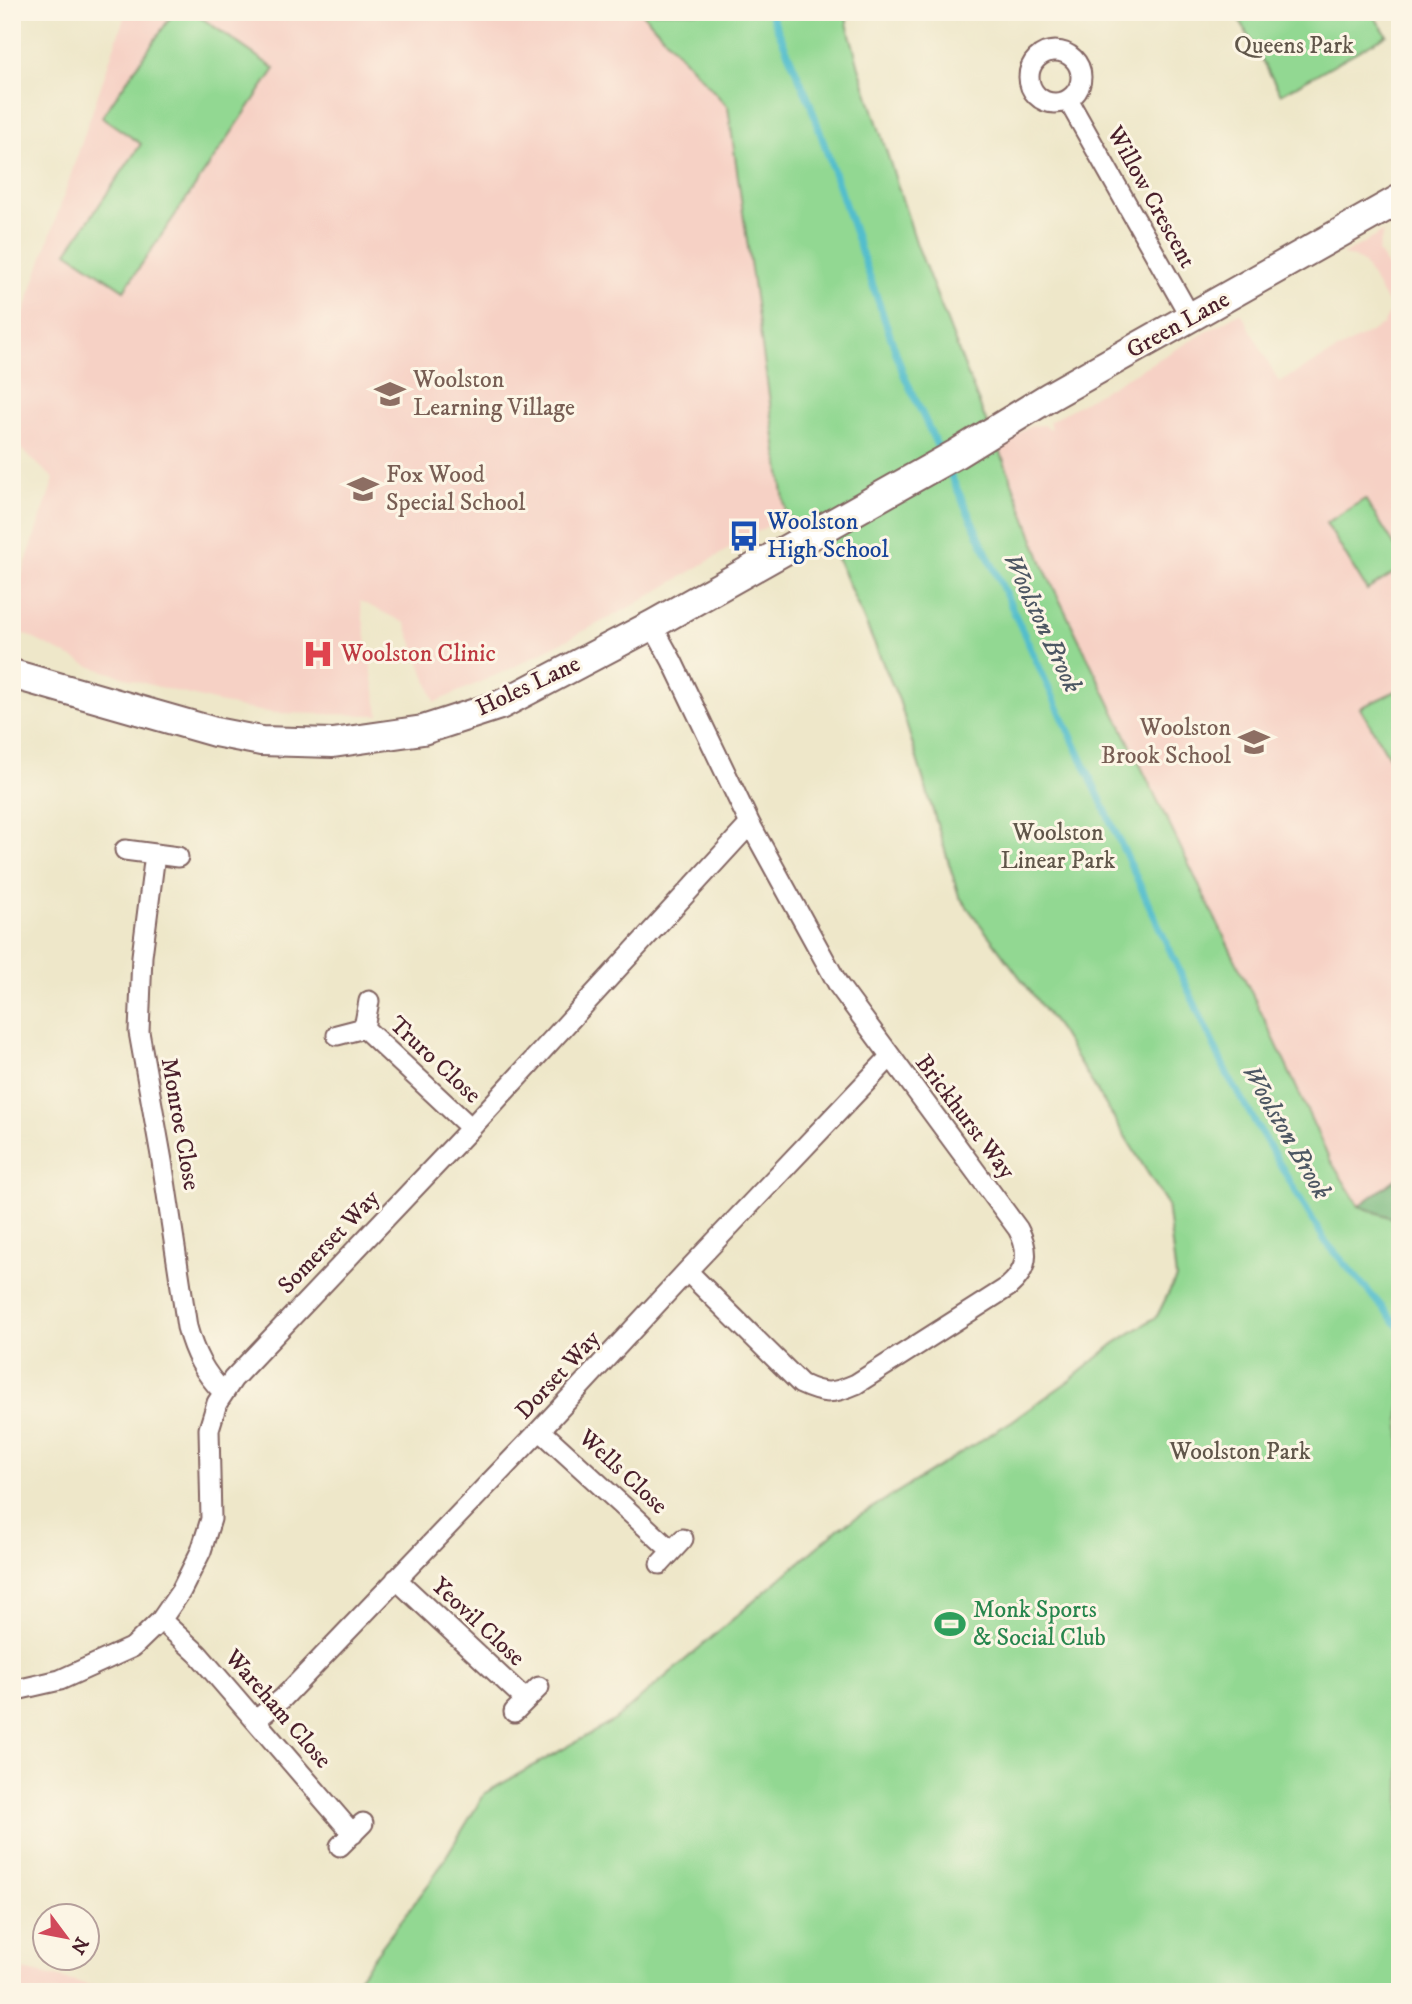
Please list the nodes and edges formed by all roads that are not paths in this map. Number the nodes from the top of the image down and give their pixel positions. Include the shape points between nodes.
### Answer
1 (1068, 100) dead end
2 (1400, 198) edge
3 (1191, 318) junction
4 (925, 471) joint
5 (652, 625) junction
6 (12, 674) edge
7 (750, 824) junction
8 (125, 850) dead end
9 (155, 854) junction
10 (178, 857) dead end
11 (369, 1001) dead end
12 (364, 1028) junction
13 (337, 1035) dead end
14 (890, 1057) junction
15 (471, 1128) junction
16 (687, 1271) junction
17 (223, 1392) junction
18 (540, 1430) junction
19 (672, 1551) dead end
20 (396, 1579) junction
21 (161, 1620) junction
22 (12, 1691) edge
23 (527, 1700) dead end
24 (256, 1720) junction
25 (352, 1834) dead end

1 - 3 street, Willow Crescent
2 - 3 street, Green Lane
3 - 4 street, Green Lane
4 - 5 street, Holes Lane
5 - 6 street, Holes Lane via 500,705 423,730 333,743 232,736
5 - 7 street, Brickhurst Way
7 - 14 street, Brickhurst Way via 839,986
7 - 15 street, Somerset Way
8 - 9 street
9 - 10 street
9 - 17 street, Monroe Close via 138,999 139,1032 187,1327 200,1363
11 - 12 street, Truro Close
12 - 13 street, Truro Close
12 - 15 street, Truro Close
14 - 16 street, Dorset Way
14 - 16 street, Brickhurst Way via 1024,1240 1026,1263 1016,1281 836,1393 817,1392 801,1384
15 - 17 street, Somerset Way
16 - 18 street, Dorset Way
17 - 21 street, Somerset Way via 207,1442 211,1519 201,1551
18 - 19 street, Wells Close
18 - 20 street, Dorset Way
20 - 23 street, Yeovil Close
20 - 24 street, Dorset Way via 283,1698
21 - 22 street, Somerset Way via 133,1647 60,1680
21 - 24 street, Wareham Close
24 - 25 street, Wareham Close

